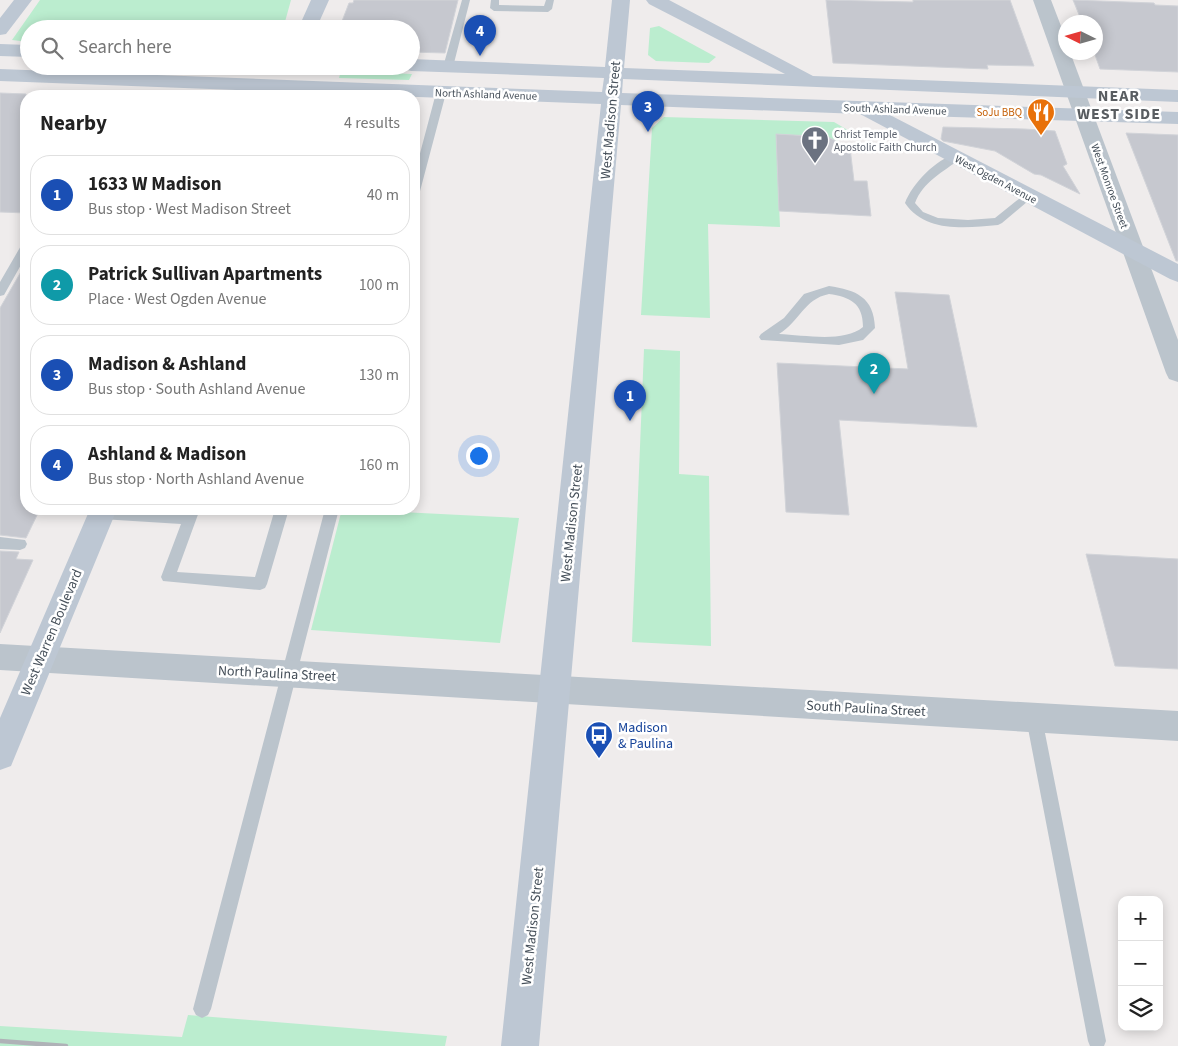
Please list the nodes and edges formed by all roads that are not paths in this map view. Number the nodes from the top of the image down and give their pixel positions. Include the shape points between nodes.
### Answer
1 (24, 0) edge
2 (466, 0) edge
3 (495, 0) edge
4 (550, 0) edge
5 (621, 0) edge
6 (655, 0) edge
7 (1042, 0) edge
8 (319, 2) edge
9 (311, 20) edge
10 (0, 30) edge
11 (0, 50) edge
12 (20, 51) edge
13 (420, 65) edge
14 (448, 66) junction
15 (614, 72) junction
16 (286, 75) edge
17 (0, 76) edge
18 (815, 82) junction
19 (260, 90) edge
20 (279, 90) edge
21 (1075, 92) junction
22 (420, 93) edge
23 (440, 93) junction
24 (1178, 96) edge
25 (612, 98) junction
26 (861, 108) junction
27 (1084, 116) junction
28 (1178, 118) edge
29 (956, 157) junction
30 (420, 172) edge
31 (1029, 196) junction
32 (1133, 250) junction
33 (20, 257) edge
34 (1178, 274) edge
35 (0, 292) edge
36 (765, 337) joint
37 (1178, 373) edge
38 (100, 515) edge
39 (191, 515) edge
40 (280, 515) edge
41 (330, 515) edge
42 (0, 543) edge
43 (20, 544) dead end
44 (0, 657) edge
45 (40, 659) junction
46 (288, 674) junction
47 (554, 690) junction
48 (1034, 718) junction
49 (1178, 726) edge
50 (0, 755) edge
51 (202, 1009) dead end
52 (1097, 1041) dead end
53 (520, 1046) edge

1 - 10 main road
2 - 14 lane
3 - 4 lane via 494,8 548,9
5 - 15 main road, West Madison Street
6 - 18 main road, West Ogden Avenue
7 - 21 street, West Monroe Street
8 - 9 main road
11 - 12 main road
13 - 14 main road, North Ashland Avenue
14 - 15 main road, North Ashland Avenue
15 - 18 main road, South Ashland Avenue
15 - 25 main road, West Madison Street
16 - 20 main road
17 - 19 main road, North Ashland Avenue
18 - 21 main road, South Ashland Avenue
18 - 26 main road, West Ogden Avenue
21 - 24 main road, South Ashland Avenue
21 - 27 street, West Monroe Street
22 - 23 main road, North Ashland Avenue
23 - 25 main road, North Ashland Avenue
23 - 30 lane
25 - 26 main road, South Ashland Avenue
25 - 47 main road, West Madison Street
26 - 27 main road, South Ashland Avenue
26 - 29 main road, West Ogden Avenue
27 - 28 main road, South Ashland Avenue
27 - 32 street, West Monroe Street
29 - 31 main road, West Ogden Avenue
29 - 31 lane via 925,179 912,195 910,203 919,214 936,221 968,224 998,221
31 - 32 main road, West Ogden Avenue
32 - 34 main road, West Ogden Avenue
32 - 37 street, West Monroe Street
33 - 35 lane
36 - 36 lane via 839,342 859,337 869,328 870,317 865,306 855,297 836,291 816,292 806,297 785,324
38 - 45 main road, West Warren Boulevard
39 - 40 lane via 168,577 260,584
41 - 46 lane
42 - 43 lane
44 - 45 street, North Paulina Street
45 - 46 street, North Paulina Street
45 - 50 main road, West Warren Boulevard
46 - 47 street, North Paulina Street
46 - 51 lane
47 - 48 street, South Paulina Street
47 - 53 main road, West Madison Street
48 - 49 street, South Paulina Street
48 - 52 lane

